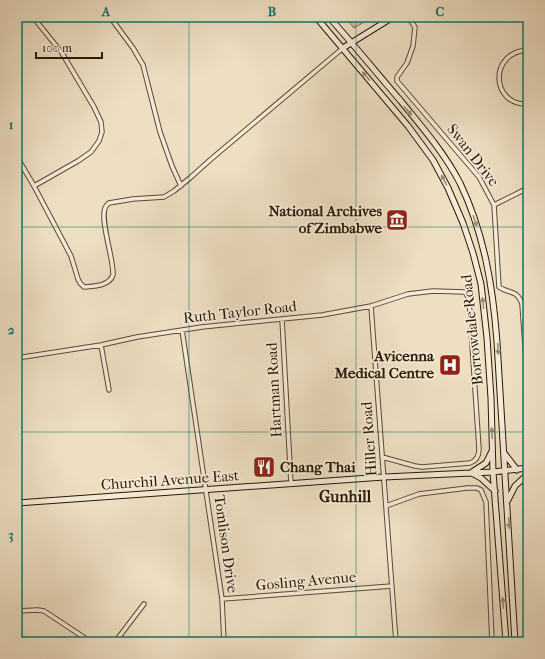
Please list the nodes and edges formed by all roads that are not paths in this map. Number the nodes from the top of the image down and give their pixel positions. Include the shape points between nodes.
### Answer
1 (20, 17) edge
2 (33, 17) edge
3 (110, 17) edge
4 (316, 17) edge
5 (329, 17) edge
6 (393, 17) edge
7 (408, 17) edge
8 (17, 20) edge
9 (351, 42) junction
10 (342, 48) junction
11 (528, 50) edge
12 (528, 104) edge
13 (17, 157) edge
14 (34, 186) junction
15 (181, 186) junction
16 (528, 188) edge
17 (494, 205) junction
18 (371, 306) junction
19 (282, 319) junction
20 (182, 330) junction
21 (101, 344) junction
22 (17, 358) edge
23 (528, 369) edge
24 (528, 387) edge
25 (109, 390) dead end
26 (493, 451) junction
27 (503, 451) junction
28 (382, 457) junction
29 (528, 468) edge
30 (505, 470) junction
31 (517, 470) junction
32 (493, 472) junction
33 (471, 473) junction
34 (528, 474) edge
35 (384, 477) junction
36 (291, 484) junction
37 (206, 490) junction
38 (495, 491) junction
39 (507, 502) junction
40 (17, 503) edge
41 (386, 506) junction
42 (392, 586) junction
43 (222, 599) junction
44 (144, 604) dead end
45 (17, 611) edge
46 (91, 642) edge
47 (115, 642) edge
48 (224, 642) edge
49 (396, 642) edge
50 (492, 642) edge
51 (506, 642) edge
52 (516, 642) edge

1 - 8 street
2 - 14 street via 62,53 94,107 101,122 102,132 99,142 91,152
3 - 15 street via 142,65 160,132
4 - 10 main road, Borrowdale Road
5 - 9 main road, Borrowdale Road
6 - 9 main road
7 - 17 street, Swan Drive via 414,24 413,46 397,81 479,177
9 - 10 main road
9 -> 27 main road, Borrowdale Road via 445,158 460,183 473,216 488,266 495,312
10 - 15 street
26 -> 10 main road, Borrowdale Road via 481,284 463,223 433,160 408,126
11 - 12 street via 520,50 506,59 501,66 499,83 507,97 514,102
13 - 14 street
14 - 15 street via 71,256 78,279 82,286 87,287 106,284 114,276 104,212 107,205 133,199 164,197
16 - 17 street
17 - 23 street, Swan Drive via 499,287 511,291 520,298
18 - 19 street, Ruth Taylor Road via 308,318
18 - 28 street, Hiller Road
18 - 28 street, Ruth Taylor Road via 408,294 433,291 465,292 469,299 479,456 470,463 459,465 415,466
19 - 20 street, Ruth Taylor Road
19 - 36 street, Hartman Road
20 - 21 street, Ruth Taylor Road
20 - 37 street, Tomlison Drive
21 - 22 street, Ruth Taylor Road
21 - 25 street
23 - 24 street, Swan Drive
26 - 32 main road, Borrowdale Road
26 - 33 main road via 486,463
27 - 30 main road, Borrowdale Road
27 - 31 main road
28 - 35 street, Hiller Road
29 - 31 main road, Churchil Avenue East
30 - 31 main road, Churchil Avenue East
30 - 32 main road, Churchil Avenue East
30 - 39 main road, Borrowdale Road
32 - 33 main road, Churchil Avenue East
32 - 38 main road, Borrowdale Road
33 - 35 main road, Churchil Avenue East
33 - 38 main road
34 - 39 main road via 515,486
35 - 36 main road, Churchil Avenue East
35 - 41 street, Hiller Road
36 - 37 main road, Churchil Avenue East
37 - 40 main road, Churchil Avenue East
37 - 43 street, Tomlison Drive
51 -> 38 main road, Borrowdale Road
39 -> 52 main road, Borrowdale Road
41 - 42 street, Hiller Road
41 - 50 street via 419,494 440,490 477,488 484,494
42 - 43 street, Gosling Avenue
42 - 49 street, Hiller Road
43 - 48 street, Tomlison Drive
44 - 47 street
45 - 46 street via 44,610

